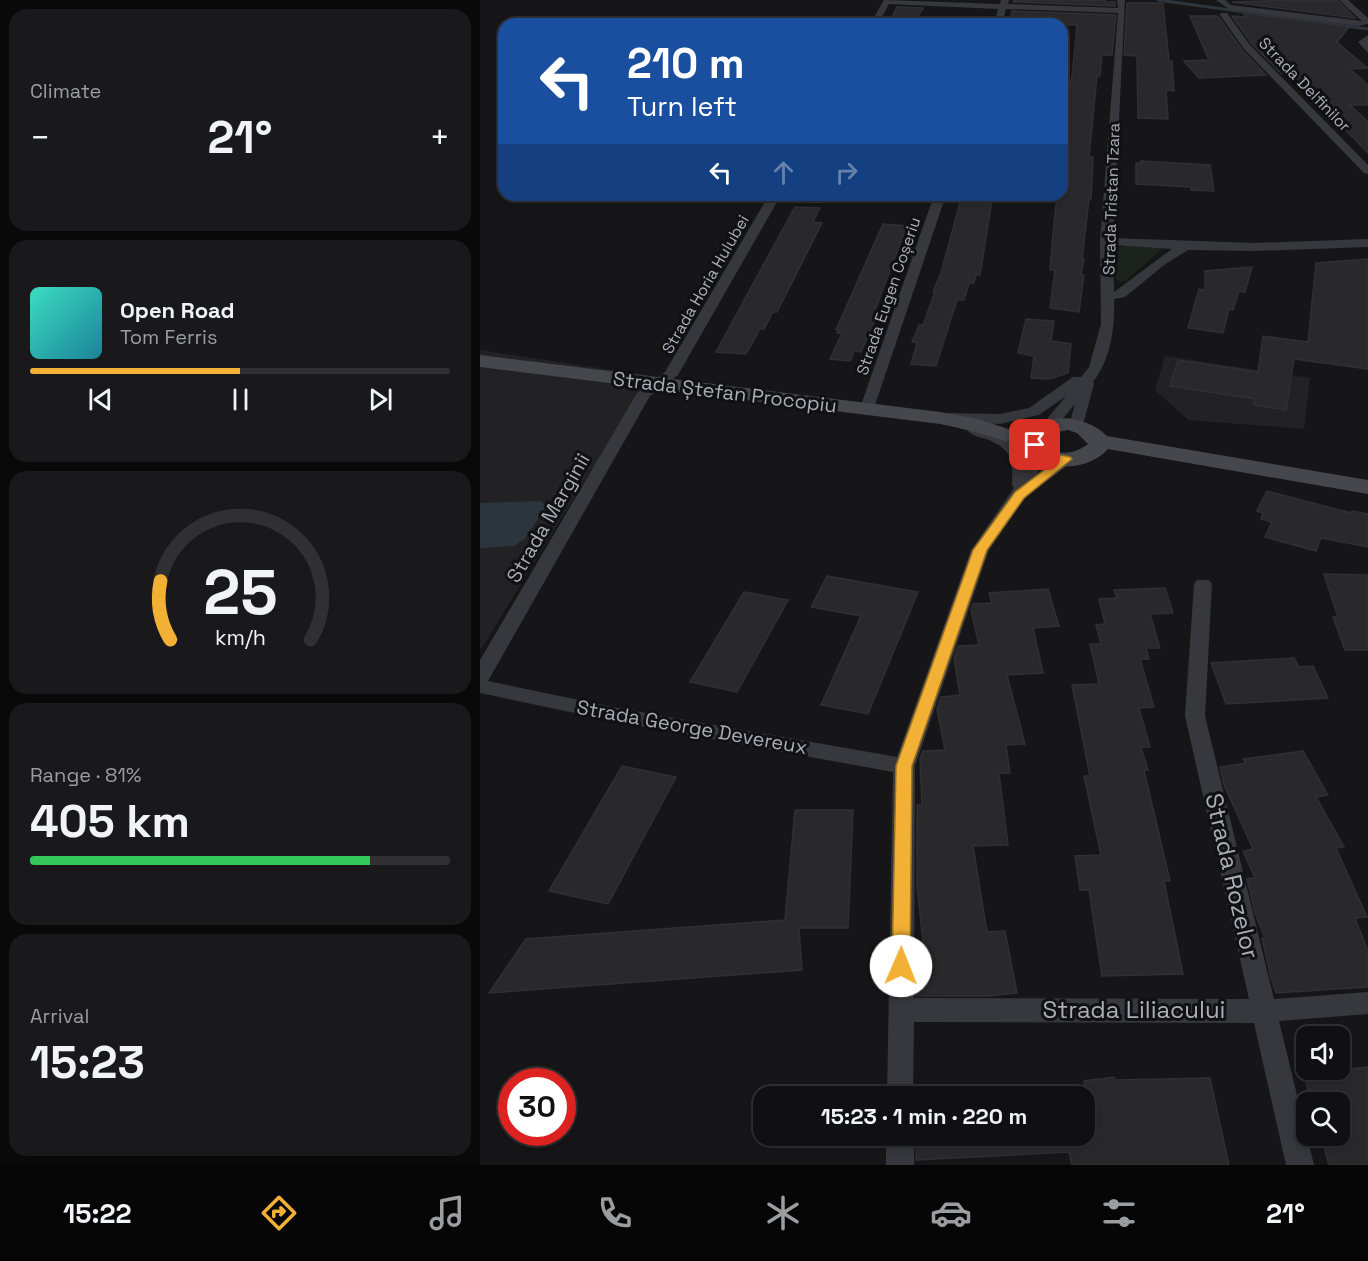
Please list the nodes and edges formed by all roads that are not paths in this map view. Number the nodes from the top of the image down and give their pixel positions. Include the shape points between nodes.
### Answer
1 (1220, 0) edge
2 (1342, 0) edge
3 (887, 1) edge
4 (1005, 4) edge
5 (1122, 6) edge
6 (1227, 11) junction
7 (877, 18) edge
8 (1367, 23) edge
9 (1368, 38) edge
10 (1368, 52) edge
11 (1368, 171) edge
12 (772, 201) edge
13 (938, 201) edge
14 (1106, 241) junction
15 (1368, 243) edge
16 (1185, 246) junction
17 (1108, 297) junction
18 (480, 361) edge
19 (1096, 368) junction
20 (1087, 382) junction
21 (658, 385) junction
22 (867, 408) junction
23 (940, 418) junction
24 (1077, 425) junction
25 (1041, 437) junction
26 (1096, 447) junction
27 (1066, 459) junction
28 (1368, 487) edge
29 (1019, 495) junction
30 (1203, 584) dead end
31 (480, 677) edge
32 (480, 686) edge
33 (904, 766) junction
34 (1368, 1003) edge
35 (900, 1010) junction
36 (1263, 1011) junction
37 (900, 1086) edge
38 (900, 1146) edge
39 (900, 1165) edge
40 (1300, 1165) edge

1 - 6 street
2 - 8 street
3 - 4 street
3 - 7 street
4 - 5 street
5 - 14 street, Strada Tristan Tzara
6 - 8 street
6 - 11 street, Strada Delfinilor via 1247,47
9 - 10 street via 1362,42
12 - 21 street, Strada Horia Hulubei via 671,375
13 - 22 street, Strada Eugen Coșeriu
14 - 16 street
14 - 17 street, Strada Tristan Tzara
15 - 16 street
16 - 17 street via 1120,294
17 - 19 street, Strada Tristan Tzara via 1108,324
18 - 21 street, Strada Ștefan Procopiu
19 - 20 street, Strada Tristan Tzara
19 - 23 street via 1034,412 1000,419
20 - 24 street, Strada Tristan Tzara
20 - 25 street, Strada Tristan Tzara
21 - 22 street, Strada Ștefan Procopiu
21 - 31 street, Strada Marginii via 644,393
22 - 23 street, Strada Ștefan Procopiu
23 - 25 street, Strada Ștefan Procopiu
23 - 29 street, Strada Tristan Tzara via 1010,445 1022,464
24 - 25 street
24 - 26 street via 1092,432
25 - 27 street, Strada Ștefan Procopiu via 1048,455
25 - 29 street, Strada Tristan Tzara
26 - 27 street via 1081,458
26 - 28 street via 1137,449
27 - 29 street, Strada Tristan Tzara
29 - 33 street, Strada Tristan Tzara via 980,550
30 - 36 street, Strada Rozelor via 1196,716
32 - 33 street, Strada George Devereux
33 - 35 street, Strada Tristan Tzara
34 - 36 street, Strada Liliacului
35 - 36 street, Strada Liliacului
35 - 37 street, Strada Tristan Tzara
36 - 40 street, Strada Rozelor
38 - 39 street

